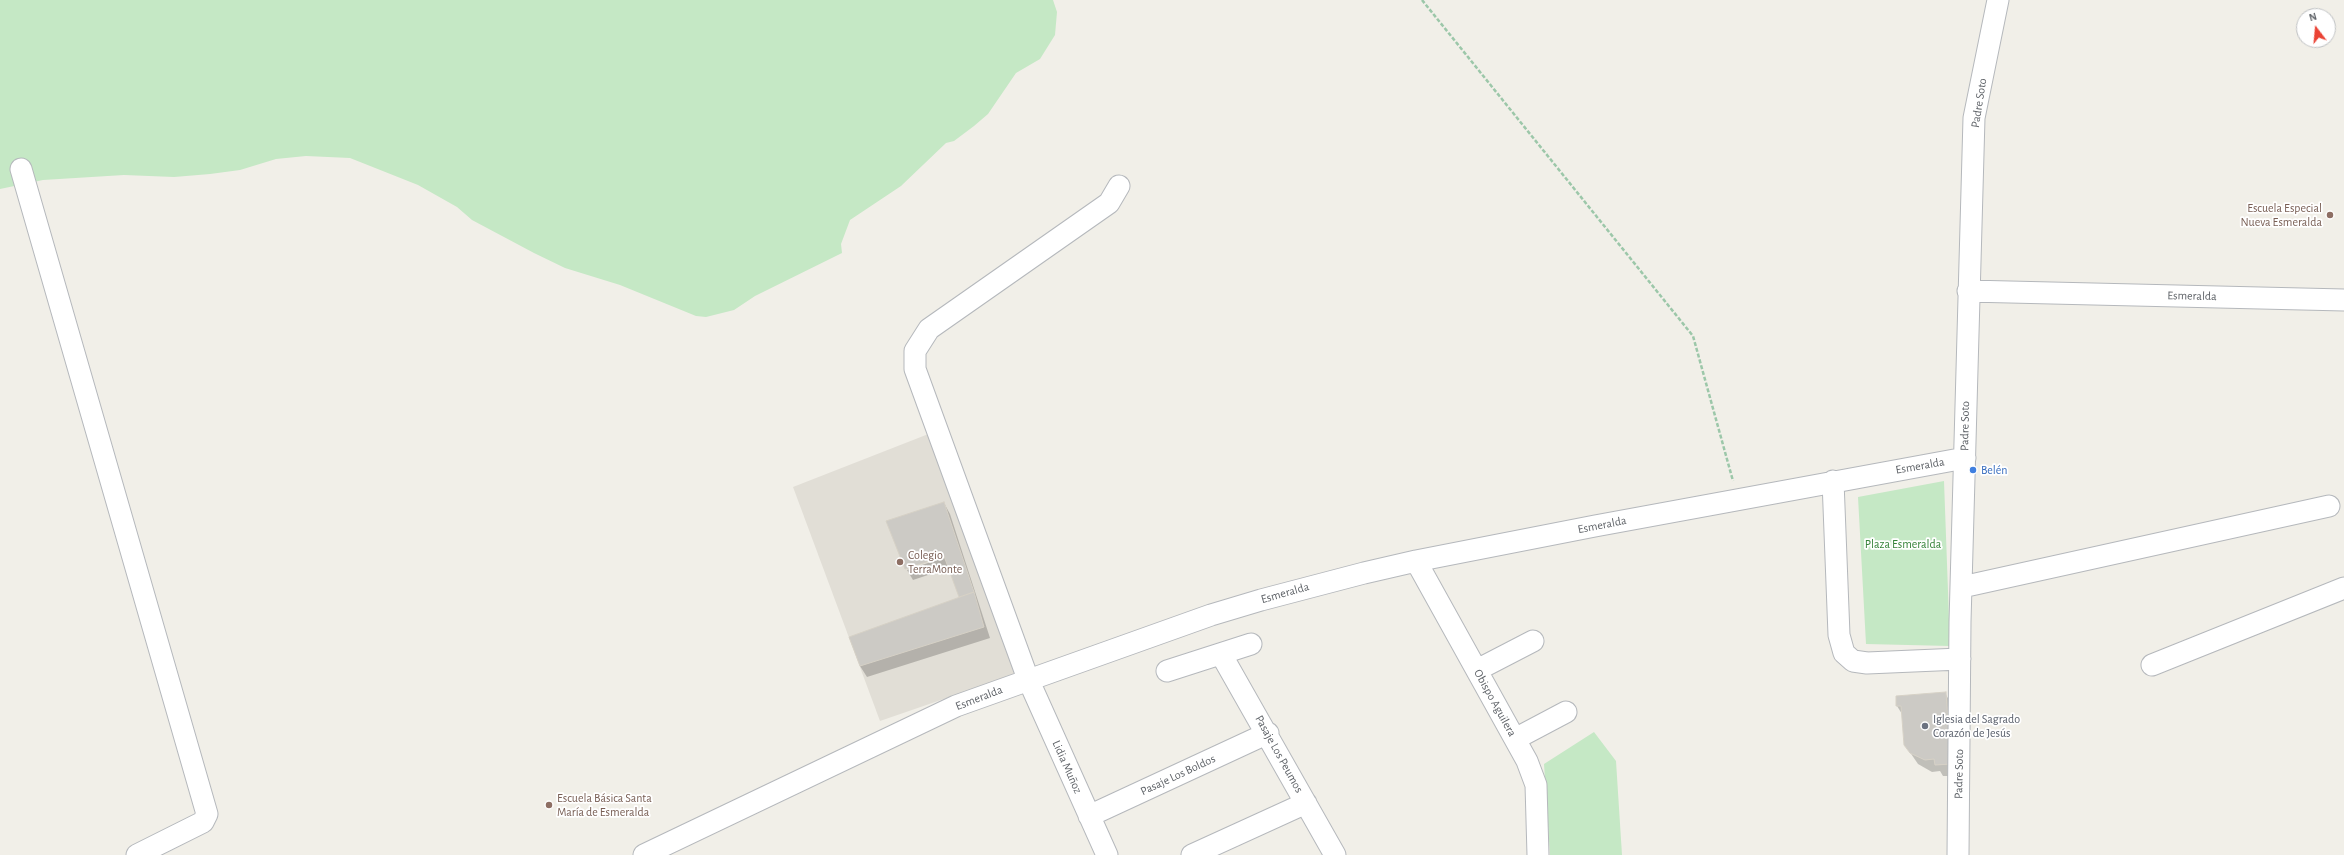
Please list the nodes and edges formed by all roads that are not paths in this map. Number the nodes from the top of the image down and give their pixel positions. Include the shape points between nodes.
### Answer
1 (1998, 0) edge
2 (21, 169) dead end
3 (1118, 186) dead end
4 (1968, 291) junction
5 (2344, 300) edge
6 (1965, 458) junction
7 (1834, 481) junction
8 (2329, 506) dead end
9 (1416, 562) junction
10 (1962, 587) junction
11 (2344, 588) edge
12 (1533, 641) dead end
13 (1251, 644) dead end
14 (1221, 654) junction
15 (1960, 659) junction
16 (2152, 666) dead end
17 (1477, 670) junction
18 (1167, 671) dead end
19 (1028, 679) junction
20 (1566, 712) dead end
21 (1268, 733) junction
22 (1515, 739) junction
23 (1306, 803) junction
24 (1089, 816) junction
25 (656, 852) edge
26 (1537, 854) edge
27 (137, 855) edge
28 (1107, 855) edge
29 (1192, 855) edge
30 (1334, 855) edge
31 (1958, 855) edge

1 - 4 street, Padre Soto via 1974,118
2 - 27 street via 207,814 203,822
3 - 19 street, Lidia Muñoz via 1109,203 929,329 915,351 915,369
4 - 5 street, Esmeralda
4 - 6 street, Padre Soto
6 - 7 street, Esmeralda
6 - 10 street, Padre Soto
7 - 9 street, Esmeralda
7 - 15 street via 1839,635 1844,653 1853,661 1867,663
8 - 10 street
9 - 17 street, Obispo Aguilera
9 - 19 street, Esmeralda via 1261,600
10 - 15 street, Padre Soto
11 - 16 street
12 - 17 street
13 - 14 street
14 - 18 street
14 - 21 street, Pasaje Los Peumos
15 - 31 street, Padre Soto
17 - 22 street, Obispo Aguilera
19 - 24 street, Lidia Muñoz
19 - 25 street, Esmeralda via 920,722
20 - 22 street
21 - 23 street, Pasaje Los Peumos
21 - 24 street, Pasaje Los Boldos
22 - 26 street, Obispo Aguilera via 1528,761 1536,785
23 - 29 street
23 - 30 street, Pasaje Los Peumos
24 - 28 street, Lidia Muñoz

